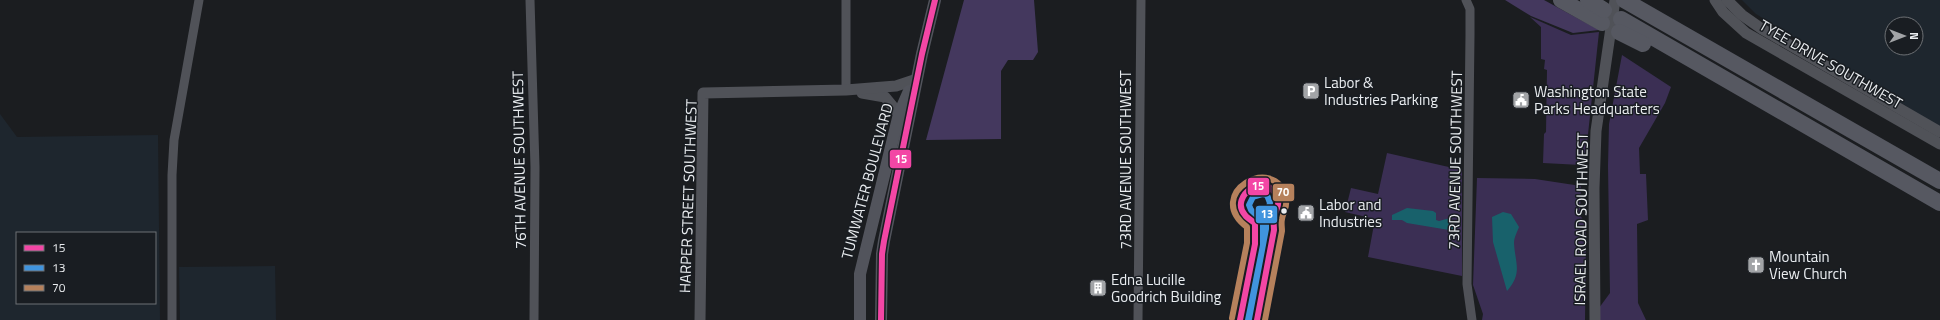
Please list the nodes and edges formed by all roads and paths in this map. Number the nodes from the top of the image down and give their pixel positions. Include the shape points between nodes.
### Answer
1 (199, 0) edge
2 (530, 0) edge
3 (846, 0) edge
4 (935, 0) edge
5 (1141, 0) edge
6 (1466, 0) edge
7 (1561, 0) edge
8 (1588, 0) edge
9 (1624, 0) edge
10 (1715, 0) edge
11 (1727, 0) edge
12 (1607, 11) edge
13 (1620, 25) dead end
14 (922, 54) junction
15 (914, 80) junction
16 (846, 90) junction
17 (899, 114) junction
18 (1940, 132) edge
19 (1940, 144) edge
20 (1940, 181) edge
21 (1940, 203) edge
22 (172, 320) edge
23 (534, 320) edge
24 (700, 320) edge
25 (860, 320) edge
26 (881, 320) edge
27 (1138, 320) edge
28 (1472, 320) edge
29 (1595, 320) edge

1 - 22 street via 174,140
2 - 23 street, 76TH AVENUE SOUTHWEST via 535,167
3 - 16 street
4 - 14 main road, TUMWATER BOULEVARD
5 - 27 street, 73RD AVENUE SOUTHWEST
6 - 28 street, 73RD AVENUE SOUTHWEST via 1470,9 1467,284
7 - 12 highway
8 - 12 highway
9 - 20 highway
10 - 19 street, TYEE DRIVE SOUTHWEST via 1746,32
11 - 18 street, TYEE DRIVE SOUTHWEST via 1762,29
12 - 29 street, ISRAEL ROAD SOUTHWEST via 1608,46 1596,131
13 - 21 highway via 1781,119 1846,149
14 - 15 main road, TUMWATER BOULEVARD
14 - 26 main road, TUMWATER BOULEVARD via 882,254
15 - 16 street, HARPER STREET SOUTHWEST via 896,86
15 - 17 main road, TUMWATER BOULEVARD
16 - 17 street, HARPER STREET SOUTHWEST via 885,97
16 - 24 street, HARPER STREET SOUTHWEST via 703,93
17 - 25 main road, TUMWATER BOULEVARD via 860,274

